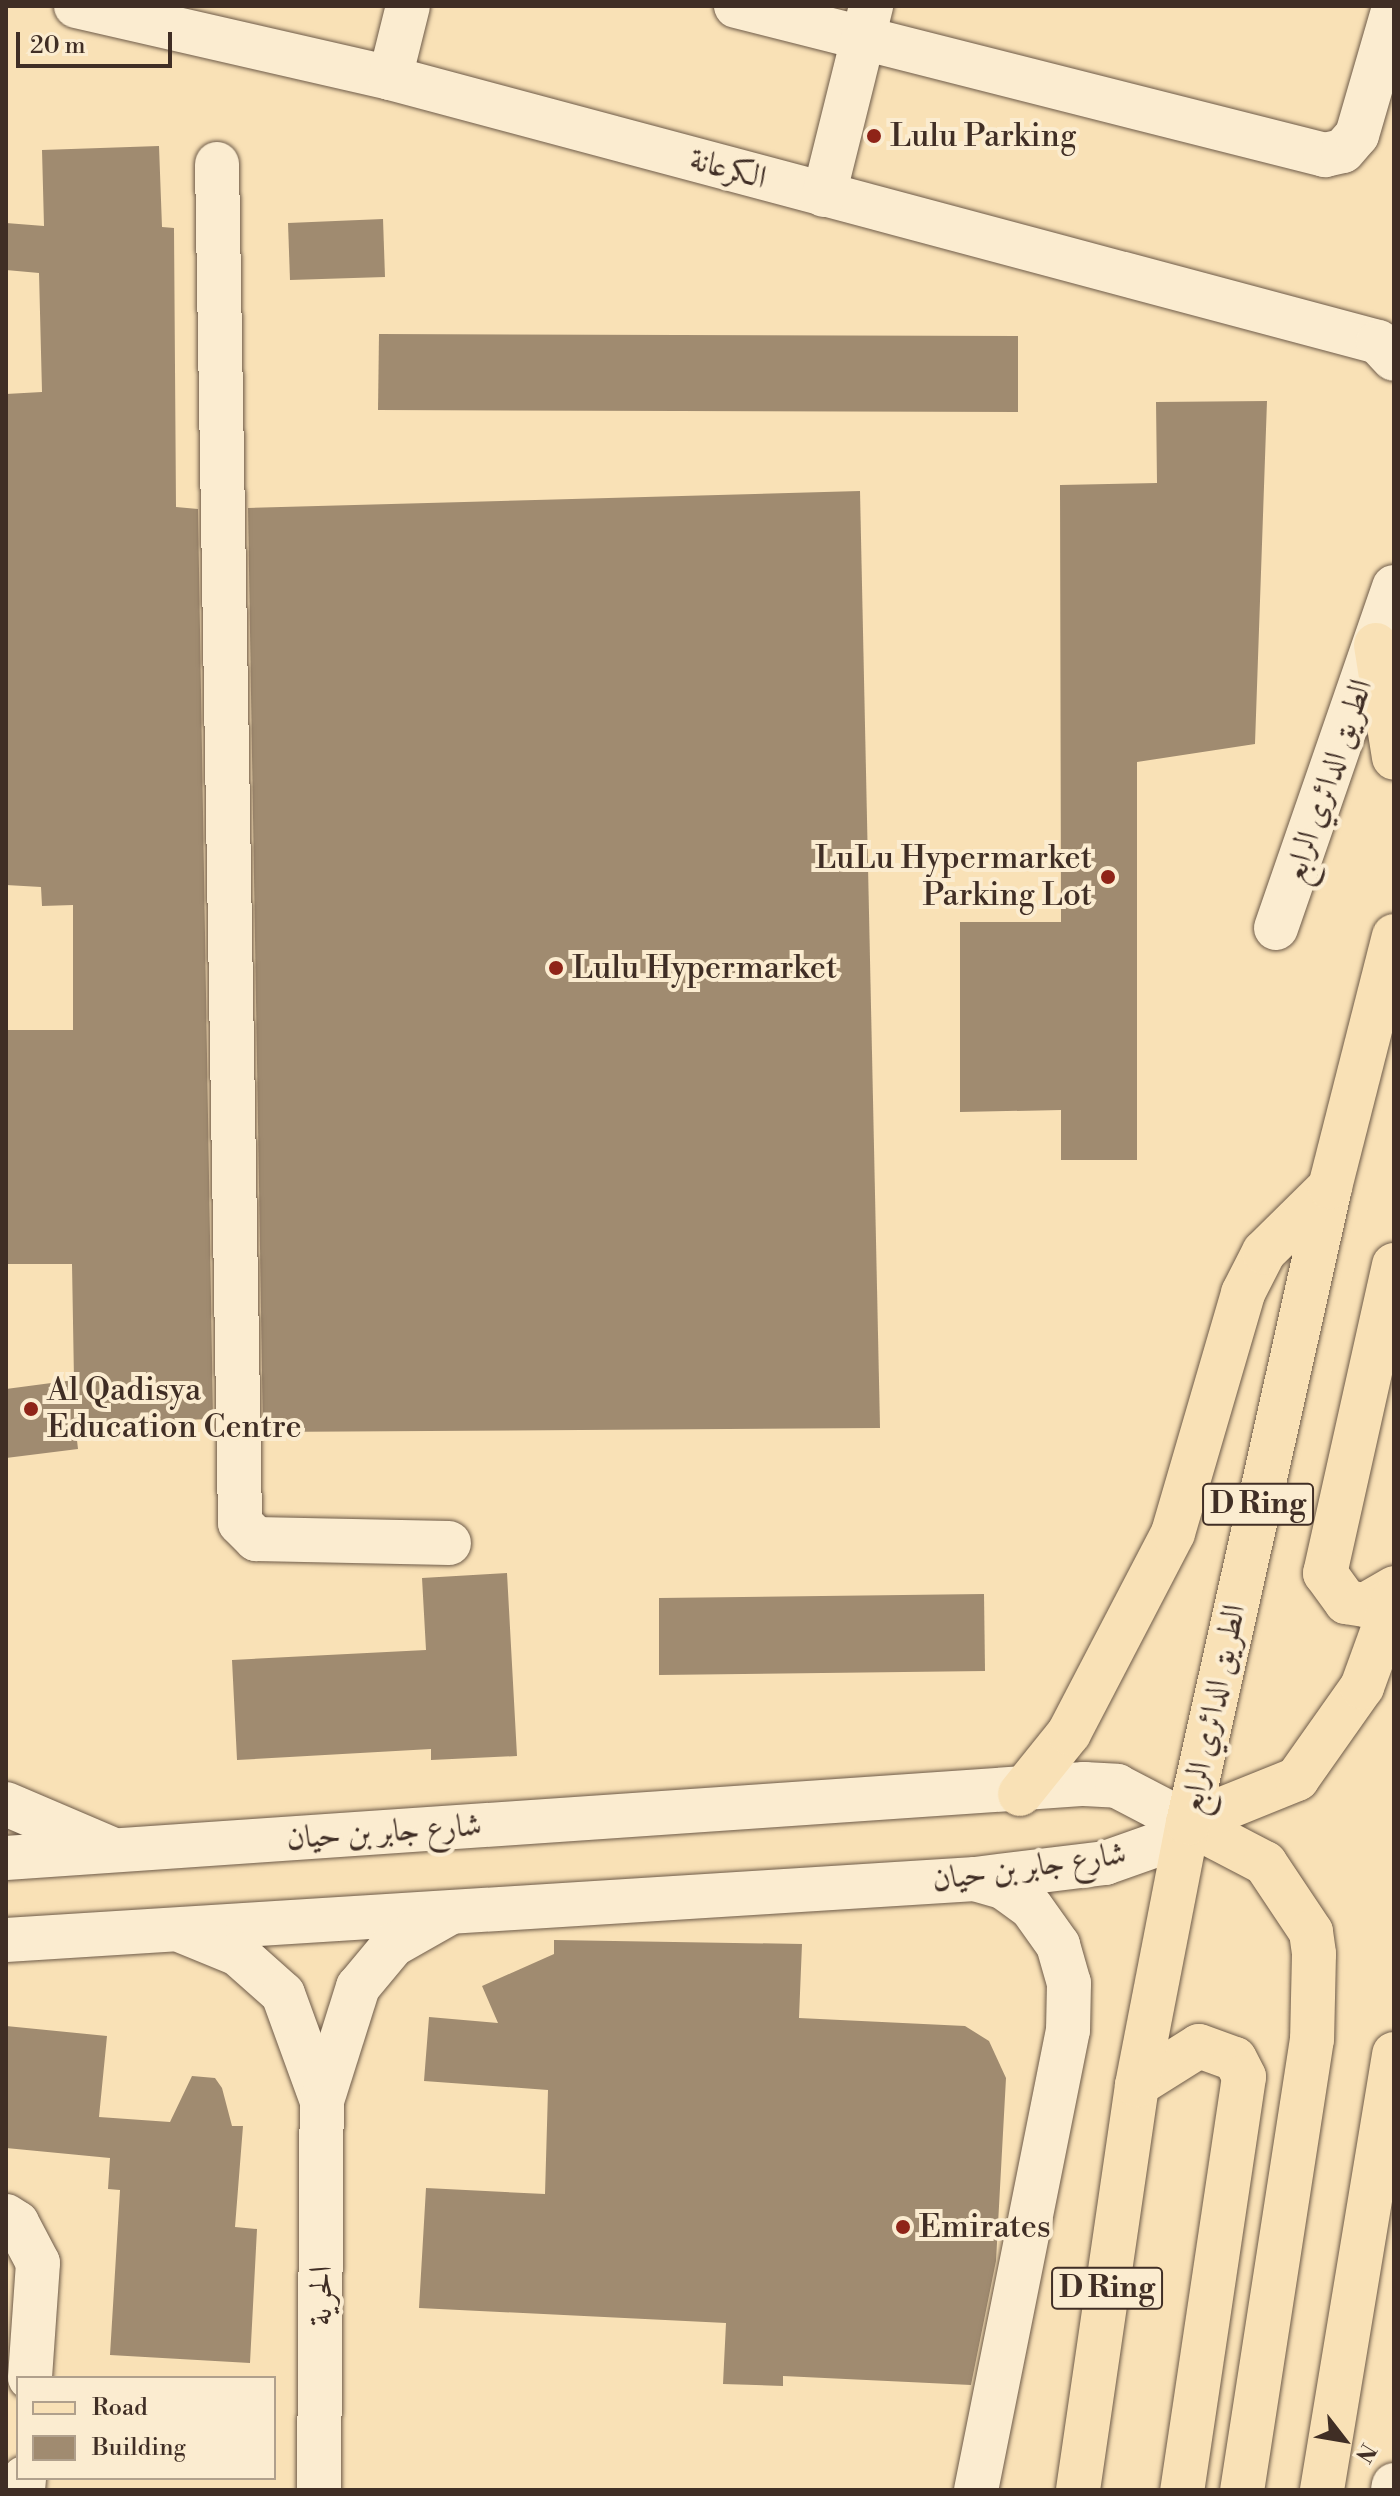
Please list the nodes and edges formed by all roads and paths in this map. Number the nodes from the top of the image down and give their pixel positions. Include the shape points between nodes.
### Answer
1 (76, 6) edge
2 (408, 6) edge
3 (736, 6) edge
4 (1394, 8) edge
5 (867, 22) edge
6 (390, 78) junction
7 (217, 164) dead end
8 (824, 195) junction
9 (1389, 346) edge
10 (1394, 587) edge
11 (1376, 645) junction
12 (1394, 758) edge
13 (1276, 928) dead end
14 (1394, 936) edge
15 (1330, 1187) junction
16 (1394, 1265) edge
17 (449, 1543) dead end
18 (1394, 1588) edge
19 (1394, 1599) edge
20 (1020, 1794) junction
21 (6, 1804) edge
22 (1188, 1823) junction
23 (119, 1852) junction
24 (6, 1858) edge
25 (975, 1879) junction
26 (458, 1908) junction
27 (176, 1929) junction
28 (6, 1940) edge
29 (1394, 2054) edge
30 (1137, 2085) junction
31 (322, 2101) junction
32 (6, 2216) edge
33 (30, 2376) edge
34 (319, 2490) edge
35 (976, 2490) edge
36 (1078, 2490) edge
37 (1182, 2490) edge
38 (1242, 2490) edge
39 (1322, 2490) edge

1 - 6 street, الكرعانة
2 - 6 street
3 - 5 street
4 - 5 street via 1357,135 1343,151 1325,155
5 - 8 street
6 - 8 street, الكرعانة
7 - 17 street via 240,1523 256,1539
8 - 9 street, الكرعانة
10 - 11 street, الطريق الدائري الرابع
11 - 12 main road
11 - 13 street, الطريق الدائري الرابع
14 - 15 main road, الطريق الدائري الرابع / D Ring
15 - 20 main road via 1264,1252 1243,1293 1173,1533 1069,1733
15 - 22 main road, الطريق الدائري الرابع / D Ring
16 - 18 main road via 1325,1573 1346,1602 1365,1605
19 - 22 main road via 1362,1687 1297,1779
20 - 22 street, شارع جابر بن حيان via 1117,1786
20 - 23 street, شارع جابر بن حيان
21 - 23 street
22 - 25 street, شارع جابر بن حيان via 1156,1845 1105,1863
22 - 30 main road, الطريق الدائري الرابع / D Ring
22 - 38 main road via 1265,1863 1311,1932 1314,1954 1312,2039
23 - 24 street, شارع جابر بن حيان
25 - 26 street, شارع جابر بن حيان
25 - 35 street via 1003,1887 1031,1907 1058,1945 1069,1983 1068,2030
26 - 27 street, شارع جابر بن حيان
26 - 31 street, الحرية via 393,1945 365,1976
27 - 28 street, شارع جابر بن حيان
27 - 31 street, الحرية via 238,1954 276,1985 295,2014
29 - 39 main road
30 - 36 main road, الطريق الدائري الرابع / D Ring
30 - 37 main road via 1199,2046 1235,2059 1244,2077
31 - 34 street, الحرية
32 - 33 street via 38,2263

